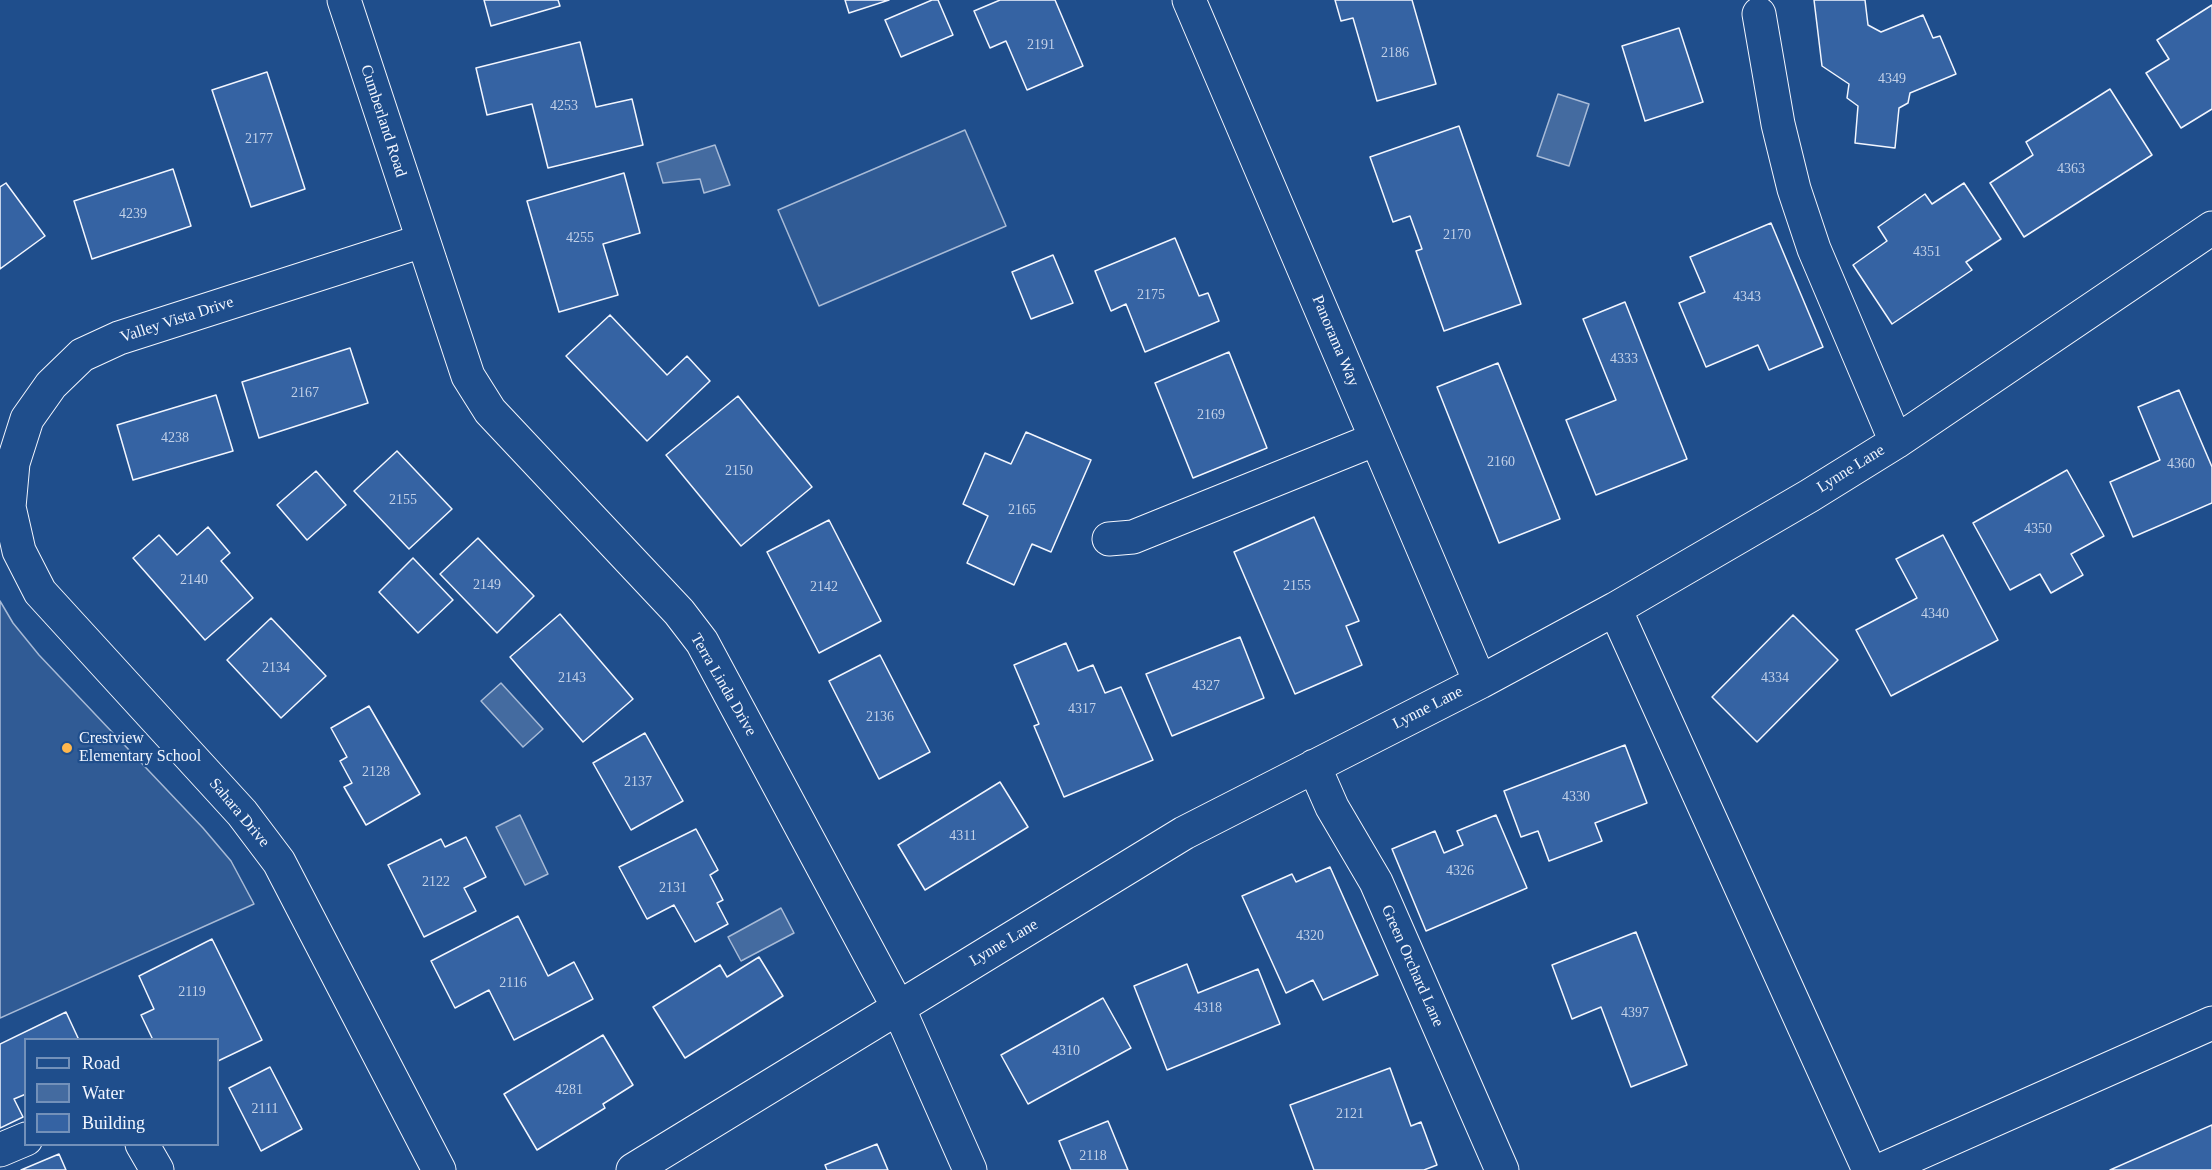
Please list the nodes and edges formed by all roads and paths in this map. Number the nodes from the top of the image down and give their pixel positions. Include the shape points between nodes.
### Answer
1 (344, 0) edge
2 (1189, 0) edge
3 (1759, 14) dead end
4 (2212, 228) edge
5 (422, 241) junction
6 (1376, 439) junction
7 (1896, 441) junction
8 (10, 487) joint
9 (1109, 539) dead end
10 (1615, 609) junction
11 (1480, 682) junction
12 (1314, 766) junction
13 (898, 1007) junction
14 (2212, 1023) edge
15 (24, 1140) edge
16 (143, 1146) edge
17 (0, 1150) edge
18 (157, 1170) edge
19 (440, 1170) edge
20 (633, 1170) edge
21 (970, 1170) edge
22 (1502, 1170) edge
23 (1869, 1170) edge
24 (1881, 1170) edge

1 - 5 street, Cumberland Road
2 - 6 street, Panorama Way
3 - 7 street via 1794,189 1814,249
4 - 7 street, Lynne Lane
5 - 8 street, Valley Vista Drive via 119,338 82,355 51,386 27,419 18,440
5 - 13 street, Terra Linda Drive via 460,357 478,395 679,612 702,642
6 - 9 street via 1133,537
6 - 11 street, Panorama Way
7 - 10 street, Lynne Lane
8 - 19 street, Sahara Drive via 9,507 19,551 40,592 263,839 289,881
10 - 11 street, Lynne Lane
10 - 23 street
11 - 12 street, Lynne Lane
12 - 13 street, Lynne Lane via 1184,833
12 - 22 street, Green Orchard Lane via 1332,807 1376,882
13 - 20 street, Lynne Lane
13 - 21 street, Terra Linda Drive
14 - 24 street
15 - 17 street
16 - 18 street

